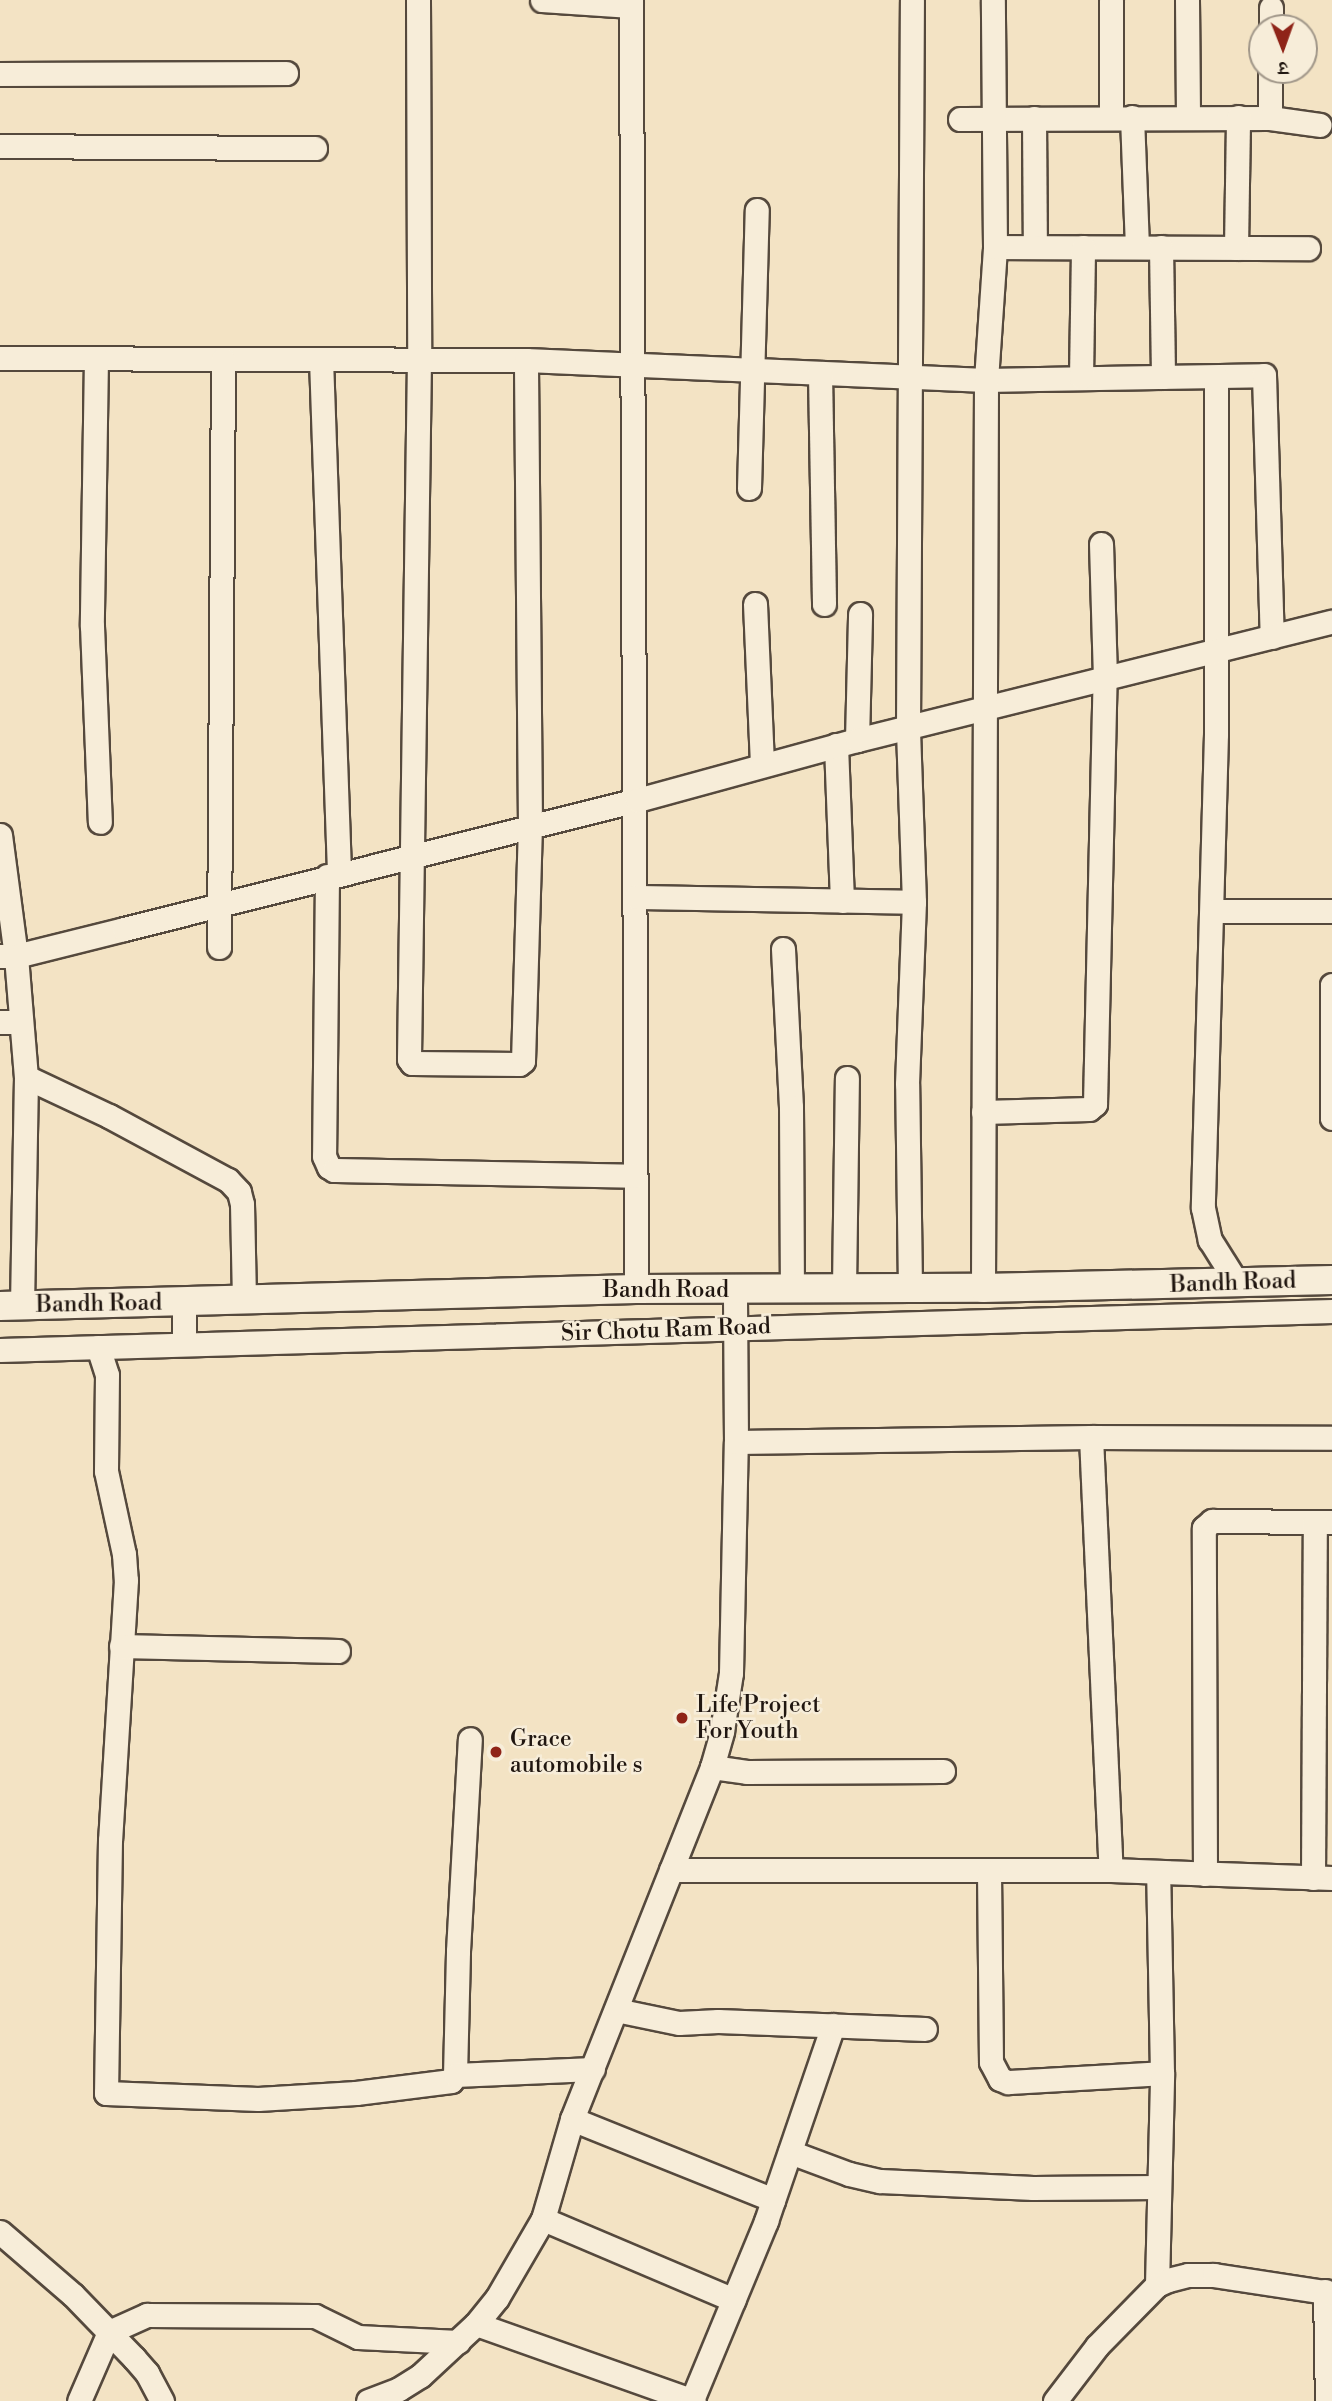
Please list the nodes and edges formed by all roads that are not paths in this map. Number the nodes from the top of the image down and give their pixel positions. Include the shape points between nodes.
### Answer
1 (418, 0) edge
2 (542, 0) edge
3 (912, 0) edge
4 (993, 0) edge
5 (1111, 0) edge
6 (1187, 0) edge
7 (631, 3) edge
8 (286, 73) dead end
9 (0, 74) edge
10 (1270, 84) edge
11 (1122, 117) junction
12 (1188, 117) junction
13 (1238, 117) junction
14 (996, 118) junction
15 (1034, 118) junction
16 (1270, 118) junction
17 (960, 119) dead end
18 (1321, 125) dead end
19 (0, 146) edge
20 (315, 148) dead end
21 (757, 210) dead end
22 (995, 247) junction
23 (1035, 247) junction
24 (1083, 247) junction
25 (1137, 247) junction
26 (1161, 247) junction
27 (1236, 247) junction
28 (1308, 248) dead end
29 (0, 358) edge
30 (96, 358) junction
31 (223, 359) junction
32 (321, 359) junction
33 (419, 359) junction
34 (526, 360) junction
35 (630, 365) junction
36 (751, 371) junction
37 (820, 373) junction
38 (911, 375) junction
39 (1081, 377) junction
40 (1163, 377) junction
41 (1216, 377) junction
42 (986, 380) junction
43 (749, 488) dead end
44 (1101, 544) dead end
45 (755, 604) dead end
46 (824, 604) dead end
47 (860, 614) dead end
48 (1332, 622) edge
49 (1272, 637) junction
50 (1215, 649) junction
51 (1105, 678) junction
52 (986, 708) junction
53 (908, 728) junction
54 (847, 742) junction
55 (762, 765) junction
56 (637, 800) junction
57 (100, 821) dead end
58 (530, 825) junction
59 (0, 835) edge
60 (410, 856) junction
61 (2, 864) edge
62 (333, 874) junction
63 (636, 897) junction
64 (842, 901) junction
65 (914, 902) junction
66 (219, 903) junction
67 (1212, 911) junction
68 (1332, 911) edge
69 (219, 947) dead end
70 (783, 949) dead end
71 (8, 956) edge
72 (1332, 985) edge
73 (11, 1022) edge
74 (26, 1077) junction
75 (847, 1078) dead end
76 (983, 1112) junction
77 (1332, 1118) edge
78 (635, 1176) junction
79 (1332, 1280) edge
80 (1237, 1283) junction
81 (910, 1288) junction
82 (983, 1288) junction
83 (636, 1289) junction
84 (735, 1289) junction
85 (792, 1289) junction
86 (844, 1289) junction
87 (244, 1300) junction
88 (184, 1301) junction
89 (11, 1306) edge
90 (1332, 1311) edge
91 (736, 1328) junction
92 (184, 1344) junction
93 (98, 1347) junction
94 (0, 1350) edge
95 (1091, 1437) junction
96 (1332, 1438) edge
97 (736, 1442) junction
98 (1324, 1522) edge
99 (121, 1646) junction
100 (338, 1651) dead end
101 (470, 1738) dead end
102 (712, 1767) junction
103 (943, 1771) dead end
104 (671, 1870) junction
105 (1111, 1870) junction
106 (989, 1872) junction
107 (1158, 1873) junction
108 (1205, 1874) junction
109 (1323, 1878) edge
110 (616, 2010) junction
111 (832, 2025) junction
112 (925, 2029) dead end
113 (593, 2069) junction
114 (1162, 2073) junction
115 (455, 2075) junction
116 (572, 2119) junction
117 (790, 2152) junction
118 (1159, 2187) junction
119 (773, 2200) junction
120 (543, 2219) junction
121 (0, 2232) edge
122 (1157, 2286) junction
123 (1328, 2292) edge
124 (734, 2300) junction
125 (476, 2324) junction
126 (109, 2332) junction
127 (458, 2342) junction
128 (79, 2401) edge
129 (162, 2401) edge
130 (368, 2401) edge
131 (693, 2401) edge
132 (1055, 2401) edge
133 (1328, 2401) edge

1 - 33 street
2 - 7 street
3 - 38 street
4 - 14 street
5 - 11 street
6 - 12 street
7 - 35 street
8 - 9 street
10 - 16 street
11 - 12 street
11 - 15 street
11 - 25 street
12 - 13 street
13 - 16 street
13 - 27 street
14 - 15 street
14 - 17 street
14 - 22 street
15 - 23 street
16 - 18 street
19 - 20 street
21 - 36 street
22 - 23 street
22 - 42 street
23 - 24 street
24 - 25 street
24 - 39 street
25 - 26 street
26 - 27 street
26 - 40 street
27 - 28 street
29 - 30 street
30 - 31 street
30 - 57 street via 92,626
31 - 32 street
31 - 66 street
32 - 33 street
32 - 62 street
33 - 34 street
33 - 60 street
34 - 35 street
34 - 58 street
35 - 36 street
35 - 56 street
36 - 37 street
36 - 43 street
37 - 38 street
37 - 46 street
38 - 42 street
38 - 53 street
39 - 40 street
39 - 42 street
40 - 41 street
41 - 49 street via 1264,375
41 - 50 street
42 - 52 street
44 - 51 street
45 - 55 street
47 - 54 street
48 - 49 street
49 - 50 street
50 - 51 street
50 - 67 street
51 - 52 street
51 - 76 street via 1095,1104 1089,1109
52 - 53 street
52 - 76 street
53 - 54 street
53 - 65 street
54 - 55 street
54 - 64 street
55 - 56 street
56 - 58 street
56 - 63 street
58 - 60 street
58 - 60 street via 521,1064 410,1061
59 - 61 street
60 - 62 street
61 - 71 street
62 - 66 street
62 - 78 street via 324,1156 329,1167
63 - 64 street
63 - 78 street
64 - 65 street
65 - 81 street via 908,1084
66 - 69 street
66 - 71 street
67 - 68 street
67 - 80 street via 1203,1208 1210,1240
70 - 85 street via 791,1107
71 - 73 street
72 - 77 street
73 - 74 street
74 - 87 street via 228,1180 239,1192 242,1205
74 - 89 street
75 - 86 street
76 - 82 street
78 - 83 street
79 - 80 street, Bandh Road
80 - 82 street, Bandh Road
81 - 82 street, Bandh Road
81 - 86 street, Bandh Road
83 - 84 street, Bandh Road
83 - 87 street, Bandh Road
84 - 85 street, Bandh Road
84 - 91 street
85 - 86 street, Bandh Road
87 - 88 street, Bandh Road
88 - 89 street, Bandh Road
88 - 92 street
90 - 91 street, Sir Chotu Ram Road
91 - 92 street, Sir Chotu Ram Road
91 - 97 street
92 - 93 street, Sir Chotu Ram Road
93 - 94 street, Sir Chotu Ram Road
93 - 99 street via 107,1375 106,1471 125,1568
95 - 96 street
95 - 97 street
95 - 105 street
97 - 102 street via 732,1674
98 - 108 street via 1212,1521 1204,1528
98 - 109 street
99 - 100 street
99 - 115 street via 110,1850 106,2092 206,2099 310,2096 446,2082
101 - 115 street
102 - 103 street via 747,1772
102 - 104 street
104 - 106 street
104 - 110 street
105 - 106 street
105 - 107 street
106 - 114 street via 991,2062 999,2079
107 - 108 street
107 - 114 street
108 - 109 street
110 - 111 street via 679,2023
110 - 113 street
111 - 112 street
111 - 117 street
113 - 115 street
113 - 116 street
114 - 118 street
116 - 119 street
116 - 120 street
117 - 118 street via 880,2181 1033,2188
117 - 119 street
118 - 122 street
119 - 124 street
120 - 124 street
120 - 125 street via 497,2298
121 - 126 street
122 - 123 street via 1188,2275 1214,2275
122 - 132 street via 1097,2346
123 - 133 street
124 - 131 street
125 - 127 street
125 - 131 street
126 - 127 street via 146,2315 297,2315 320,2318 358,2337
126 - 128 street
126 - 129 street via 147,2372
127 - 130 street via 421,2376

